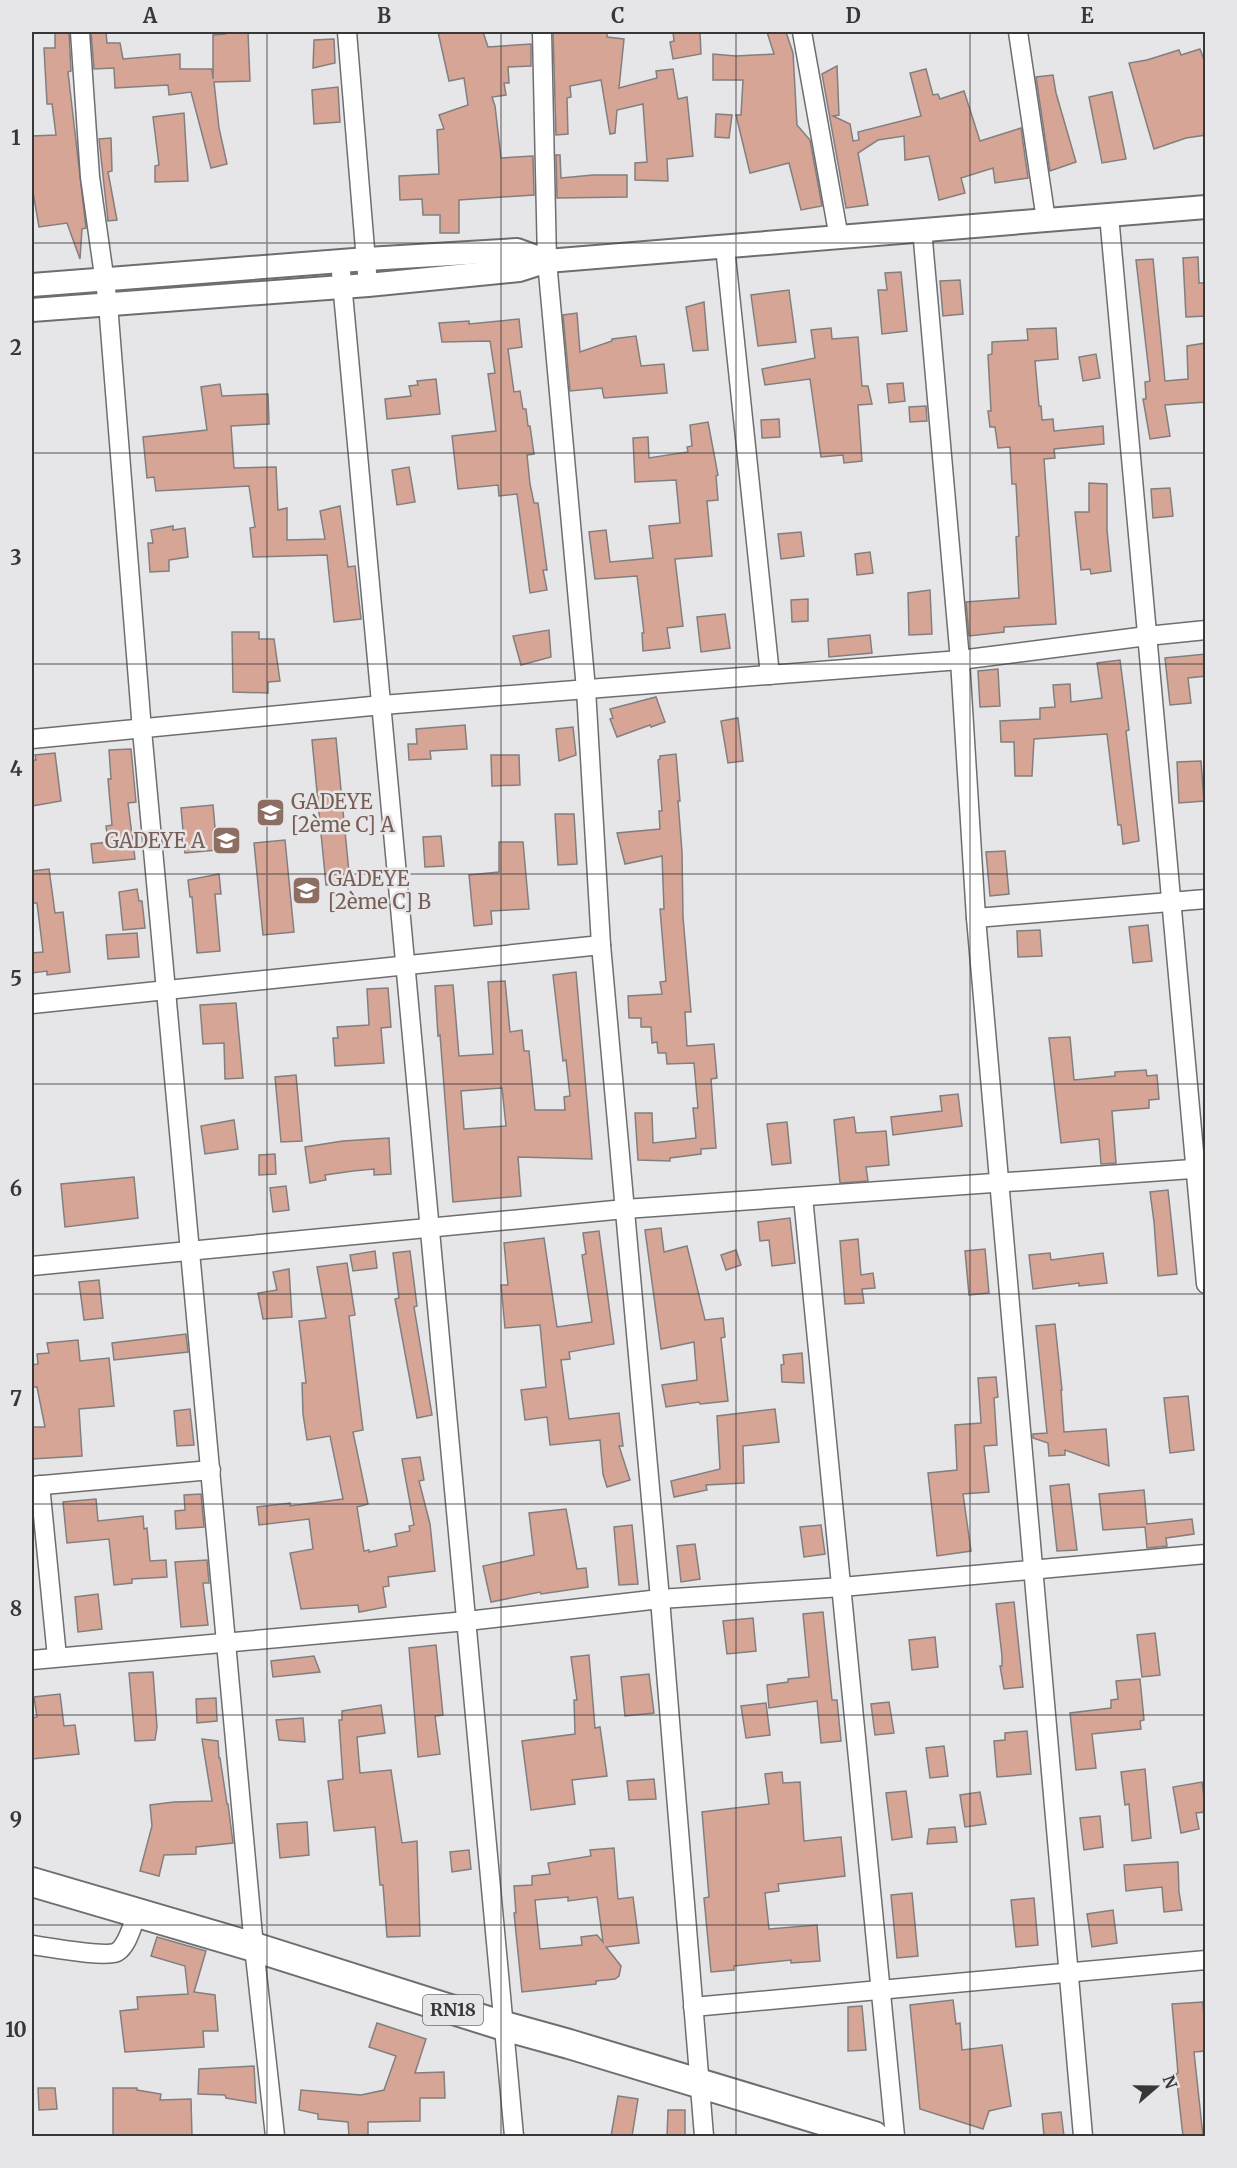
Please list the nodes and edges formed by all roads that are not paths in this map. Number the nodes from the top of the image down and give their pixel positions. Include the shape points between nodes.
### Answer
1 (80, 32) edge
2 (347, 32) edge
3 (542, 32) edge
4 (802, 32) edge
5 (1018, 32) edge
6 (1206, 207) edge
7 (1109, 215) junction
8 (1046, 220) junction
9 (922, 229) junction
10 (839, 238) junction
11 (725, 248) junction
12 (367, 259) junction
13 (340, 261) junction
14 (547, 261) junction
15 (105, 280) junction
16 (32, 285) edge
17 (368, 285) junction
18 (341, 287) junction
19 (108, 304) junction
20 (32, 310) edge
21 (1206, 630) edge
22 (1147, 636) junction
23 (960, 660) junction
24 (770, 675) junction
25 (586, 689) junction
26 (382, 705) junction
27 (142, 730) junction
28 (32, 739) edge
29 (1206, 899) edge
30 (1171, 902) junction
31 (976, 918) junction
32 (601, 945) junction
33 (406, 965) junction
34 (166, 990) junction
35 (32, 1004) edge
36 (1200, 1169) edge
37 (1000, 1183) junction
38 (803, 1197) junction
39 (625, 1209) junction
40 (431, 1229) junction
41 (191, 1252) junction
42 (32, 1266) edge
43 (1206, 1284) edge
44 (211, 1470) junction
45 (36, 1485) edge
46 (1206, 1554) edge
47 (1033, 1570) junction
48 (842, 1587) junction
49 (660, 1599) junction
50 (467, 1621) junction
51 (227, 1643) junction
52 (57, 1657) junction
53 (32, 1660) edge
54 (32, 1882) edge
55 (137, 1914) junction
56 (32, 1945) edge
57 (254, 1947) junction
58 (1206, 1960) edge
59 (1068, 1972) junction
60 (881, 1990) junction
61 (693, 2007) junction
62 (504, 2026) junction
63 (699, 2083) junction
64 (275, 2136) edge
65 (514, 2136) edge
66 (704, 2136) edge
67 (874, 2136) edge
68 (895, 2136) edge
69 (1083, 2136) edge

1 - 15 street via 90,177
2 - 12 street
3 - 14 street
4 - 10 street
5 - 8 street
6 - 7 street
7 - 8 street
7 - 22 street
8 - 9 street
9 - 10 street
9 - 23 street
10 - 11 street
11 - 14 street
11 - 24 street
12 - 13 street
12 - 14 street via 517,250
12 - 17 street
13 - 15 street
13 - 18 street
14 - 17 street via 519,270
14 - 25 street
15 - 16 street
15 - 19 street
17 - 18 street
18 - 19 street
18 - 26 street
19 - 20 street
19 - 27 street
21 - 22 street
22 - 23 street
22 - 30 street
23 - 24 street
23 - 31 street
24 - 25 street
25 - 26 street
25 - 32 street
26 - 27 street
26 - 33 street
27 - 28 street
27 - 34 street
29 - 30 street
30 - 31 street
30 - 36 street
31 - 37 street
32 - 33 street
32 - 39 street
33 - 34 street
33 - 40 street
34 - 35 street
34 - 41 street
36 - 37 street
36 - 43 street
37 - 38 street
37 - 47 street
38 - 39 street
38 - 48 street
39 - 40 street
39 - 49 street
40 - 41 street
40 - 50 street
41 - 42 street
41 - 44 street
44 - 45 street
44 - 51 street
45 - 52 street
46 - 47 street
47 - 48 street
47 - 59 street
48 - 49 street
48 - 60 street
49 - 50 street
49 - 61 street
50 - 51 street
50 - 62 street
51 - 52 street
51 - 57 street
52 - 53 street
54 - 55 main road, RN18
55 - 56 street via 117,1952 102,1954
55 - 57 main road, RN18
57 - 62 main road, RN18
57 - 64 street
58 - 59 street
59 - 60 street
59 - 69 street
60 - 61 street
60 - 68 street
61 - 63 street
62 - 63 main road, RN18
62 - 65 street
63 - 66 street
63 - 67 main road, RN18

